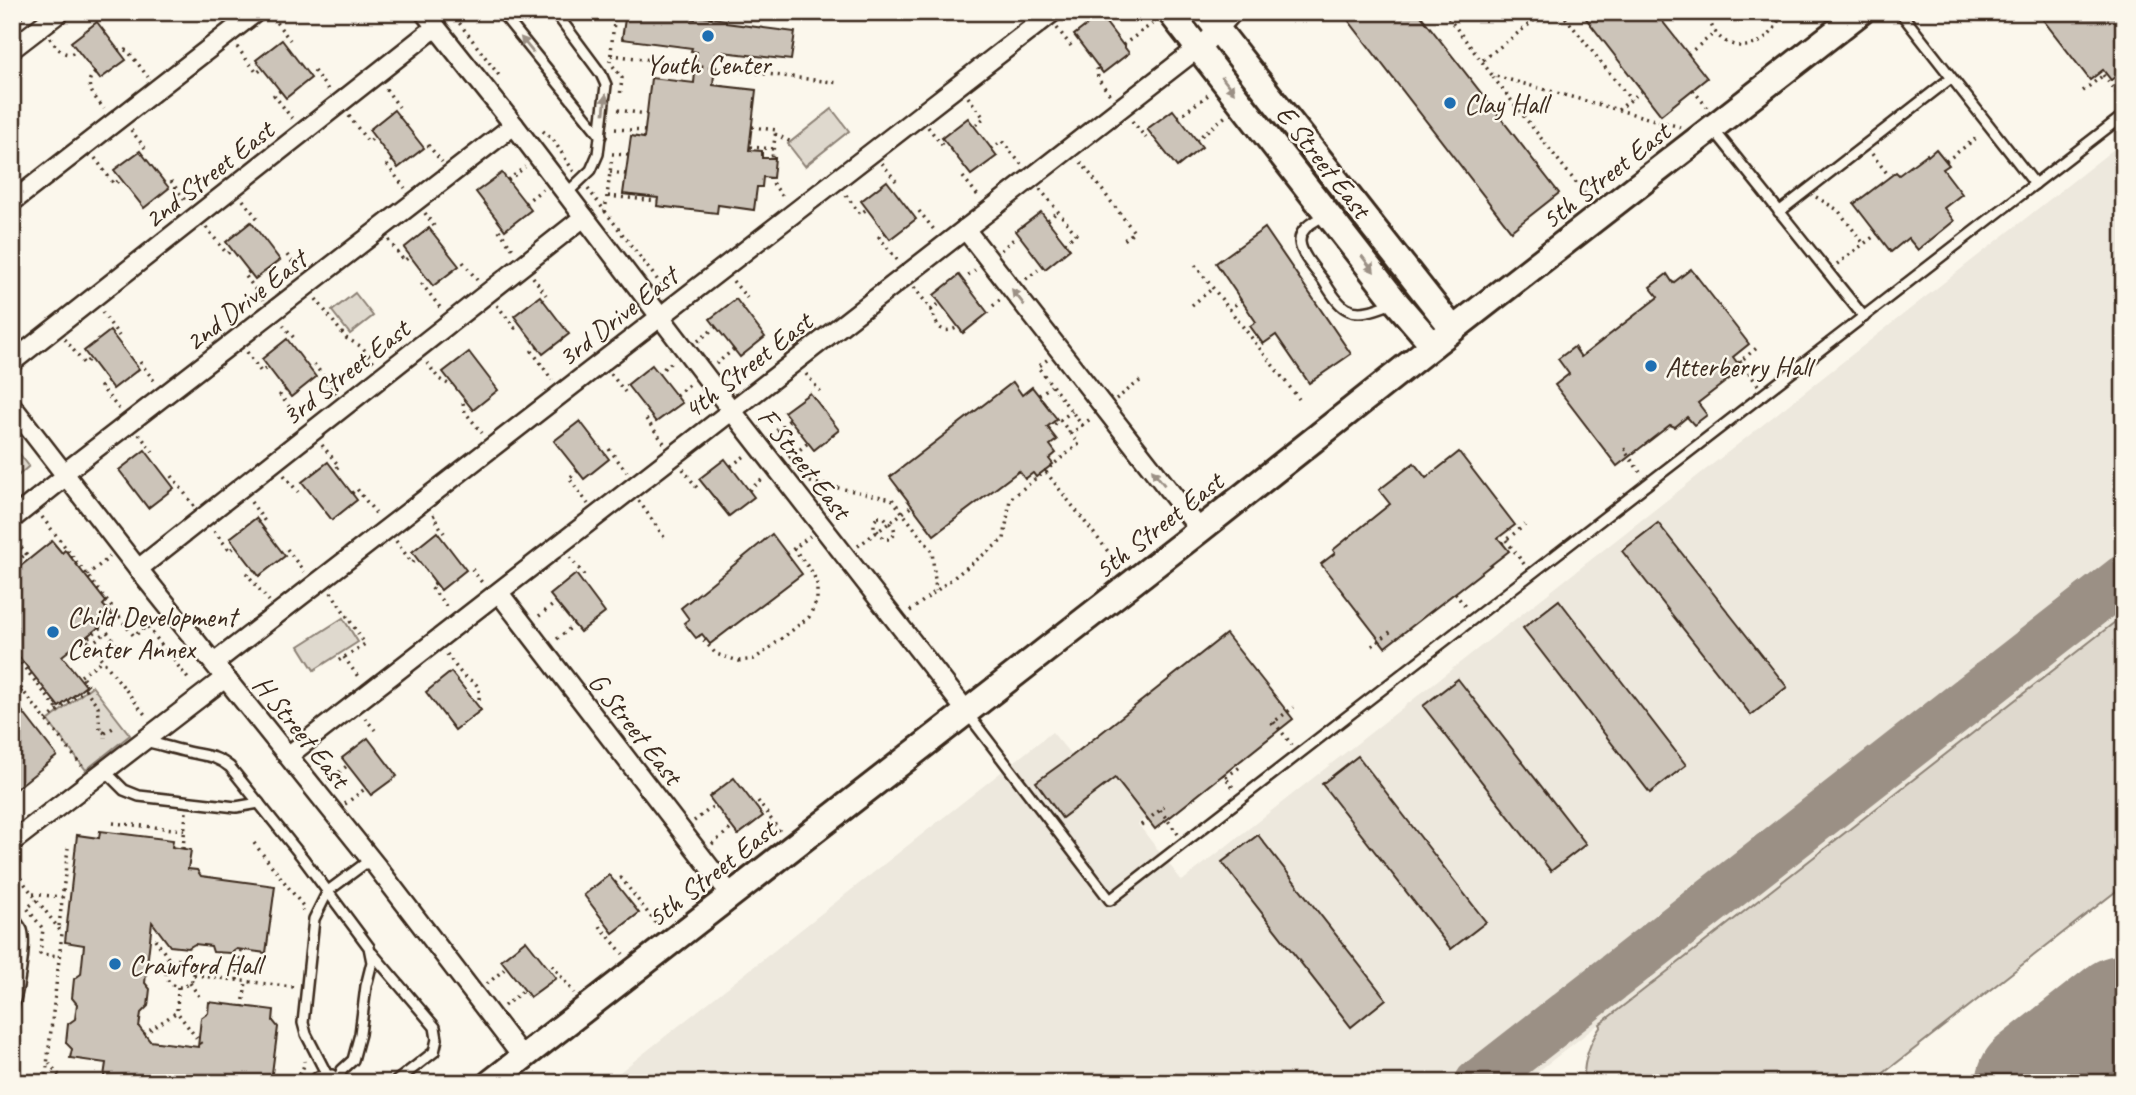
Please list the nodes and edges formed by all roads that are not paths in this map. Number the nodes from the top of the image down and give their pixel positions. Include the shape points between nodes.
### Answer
1 (60, 12) edge
2 (256, 12) edge
3 (424, 12) edge
4 (501, 12) edge
5 (555, 12) edge
6 (1053, 12) edge
7 (1861, 12) edge
8 (1900, 12) edge
9 (1163, 16) edge
10 (1219, 18) edge
11 (436, 27) junction
12 (1198, 48) junction
13 (12, 49) edge
14 (1951, 78) junction
15 (2124, 115) edge
16 (514, 125) junction
17 (1713, 129) junction
18 (601, 136) junction
19 (2035, 184) junction
20 (566, 194) junction
21 (12, 202) edge
22 (1779, 212) junction
23 (1329, 214) junction
24 (584, 217) junction
25 (965, 229) junction
26 (1396, 302) junction
27 (659, 317) junction
28 (1864, 317) junction
29 (1453, 329) junction
30 (1433, 345) junction
31 (12, 362) edge
32 (12, 406) edge
33 (732, 411) junction
34 (66, 476) junction
35 (12, 519) edge
36 (1200, 530) junction
37 (138, 569) junction
38 (499, 593) junction
39 (219, 671) junction
40 (967, 712) junction
41 (144, 741) junction
42 (289, 755) junction
43 (99, 775) junction
44 (259, 803) junction
45 (12, 842) edge
46 (370, 859) junction
47 (328, 891) junction
48 (731, 895) junction
49 (12, 916) edge
50 (372, 953) junction
51 (12, 1011) edge
52 (523, 1058) junction
53 (327, 1075) junction
54 (341, 1079) edge
55 (311, 1083) edge
56 (394, 1083) edge
57 (491, 1083) edge

1 - 13 street
2 - 21 street
3 - 11 street, F Street East
18 -> 4 lane
18 -> 5 lane via 606,85
6 - 27 street, 3rd Drive East
7 - 17 street, 5th Street East
8 - 14 lane
9 - 12 street, E Street East
10 - 12 street, 4th Street East
10 - 29 street, E Street East
11 - 16 street, F Street East
11 - 31 street, 2nd Street East
12 -> 23 street, E Street East
12 - 25 street, 4th Street East
14 - 19 lane
14 - 22 lane
15 - 19 lane
16 - 20 street, F Street East
16 - 34 street, 2nd Drive East
17 - 22 lane
17 - 29 street, 5th Street East
18 - 20 lane via 591,170
19 - 28 lane
20 - 24 street, F Street East
22 - 28 lane
23 -> 26 street, E Street East
23 - 26 lane via 1310,221 1299,246 1339,302 1347,310 1360,312
24 - 27 street, F Street East
24 - 37 street, 3rd Street East
25 - 33 street, 4th Street East
36 -> 25 street
26 - 30 street, E Street East
27 - 33 street, F Street East
27 - 39 street, 3rd Drive East via 278,613
28 - 40 lane via 1110,900
29 - 30 street, 5th Street East
30 - 36 street, 5th Street East
32 - 34 street, H Street East
33 - 38 street, 4th Street East
33 - 40 street, F Street East
34 - 35 street, 2nd Drive East
34 - 37 street, H Street East
36 - 40 street, 5th Street East
37 - 39 street, H Street East
38 - 42 street, 4th Street East
38 - 48 street, G Street East
39 - 41 street, 3rd Drive East
39 - 42 street, H Street East
40 - 48 street, 5th Street East
41 - 43 street
41 - 44 lane via 220,758
42 - 46 street, H Street East
43 - 44 lane via 139,796 236,807
43 - 45 street
44 - 47 lane
46 - 47 lane
46 - 52 street, H Street East
47 - 50 lane
47 - 53 lane via 314,919 303,1023
48 - 52 street, 5th Street East
49 - 51 lane via 22,931 23,944
50 - 54 lane via 360,1034 353,1060 342,1070
50 - 56 lane via 435,1027 434,1052
52 - 57 street, 5th Street East
53 - 54 lane
53 - 55 lane

